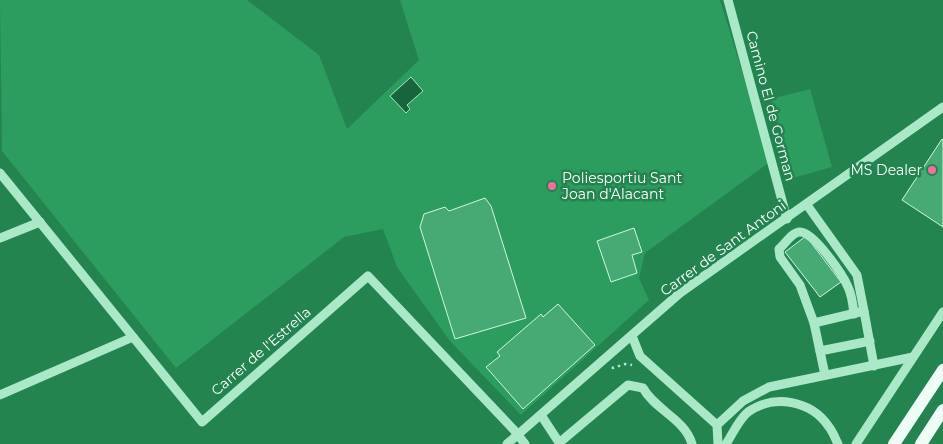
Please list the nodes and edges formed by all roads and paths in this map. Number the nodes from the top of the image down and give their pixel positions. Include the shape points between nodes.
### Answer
1 (728, 0) edge
2 (943, 108) edge
3 (0, 173) edge
4 (808, 205) junction
5 (787, 219) junction
6 (40, 222) junction
7 (0, 238) edge
8 (864, 311) junction
9 (943, 312) edge
10 (854, 314) junction
11 (814, 323) junction
12 (632, 336) junction
13 (133, 337) junction
14 (870, 341) junction
15 (820, 351) junction
16 (913, 358) junction
17 (874, 366) junction
18 (943, 370) edge
19 (825, 375) junction
20 (0, 395) edge
21 (943, 410) edge
22 (541, 415) junction
23 (717, 424) junction
24 (518, 434) junction
25 (507, 444) edge
26 (525, 444) edge
27 (559, 444) edge
28 (692, 444) edge
29 (718, 444) edge
30 (726, 444) edge
31 (838, 444) edge
32 (856, 444) edge
33 (894, 444) edge
34 (921, 444) edge

1 - 5 street, Camino El de Gorman
2 - 4 street, Carrer de Sant Antoni
3 - 6 street, Carrer de l'Estrella
4 - 5 street, Carrer de Sant Antoni
4 - 8 street via 857,275
5 - 12 street, Carrer de Sant Antoni via 680,293
6 - 7 street
6 - 13 street, Carrer de l'Estrella
8 - 10 street
8 - 14 street
9 - 16 street
10 - 11 street
10 - 11 street via 848,286 818,242 809,234 800,232 780,249 780,257 800,285
11 - 15 street
12 - 22 street, Carrer de Sant Antoni
12 - 23 street via 640,356
13 - 20 street
13 - 24 street, Carrer de l'Estrella via 202,422 368,276
14 - 15 street
14 - 17 street
15 - 19 street
16 - 17 street
16 - 32 street
17 - 19 street
18 - 33 main road
19 - 23 street via 770,387 743,400
21 - 34 main road
22 - 24 street, Carrer de Sant Antoni
22 - 27 street
23 - 29 street
24 - 25 street, Carrer de Sant Antoni
24 - 26 street
27 - 28 street via 628,385 643,388 653,403 674,418
30 - 31 street via 746,413 766,402 790,401 813,410 829,426

